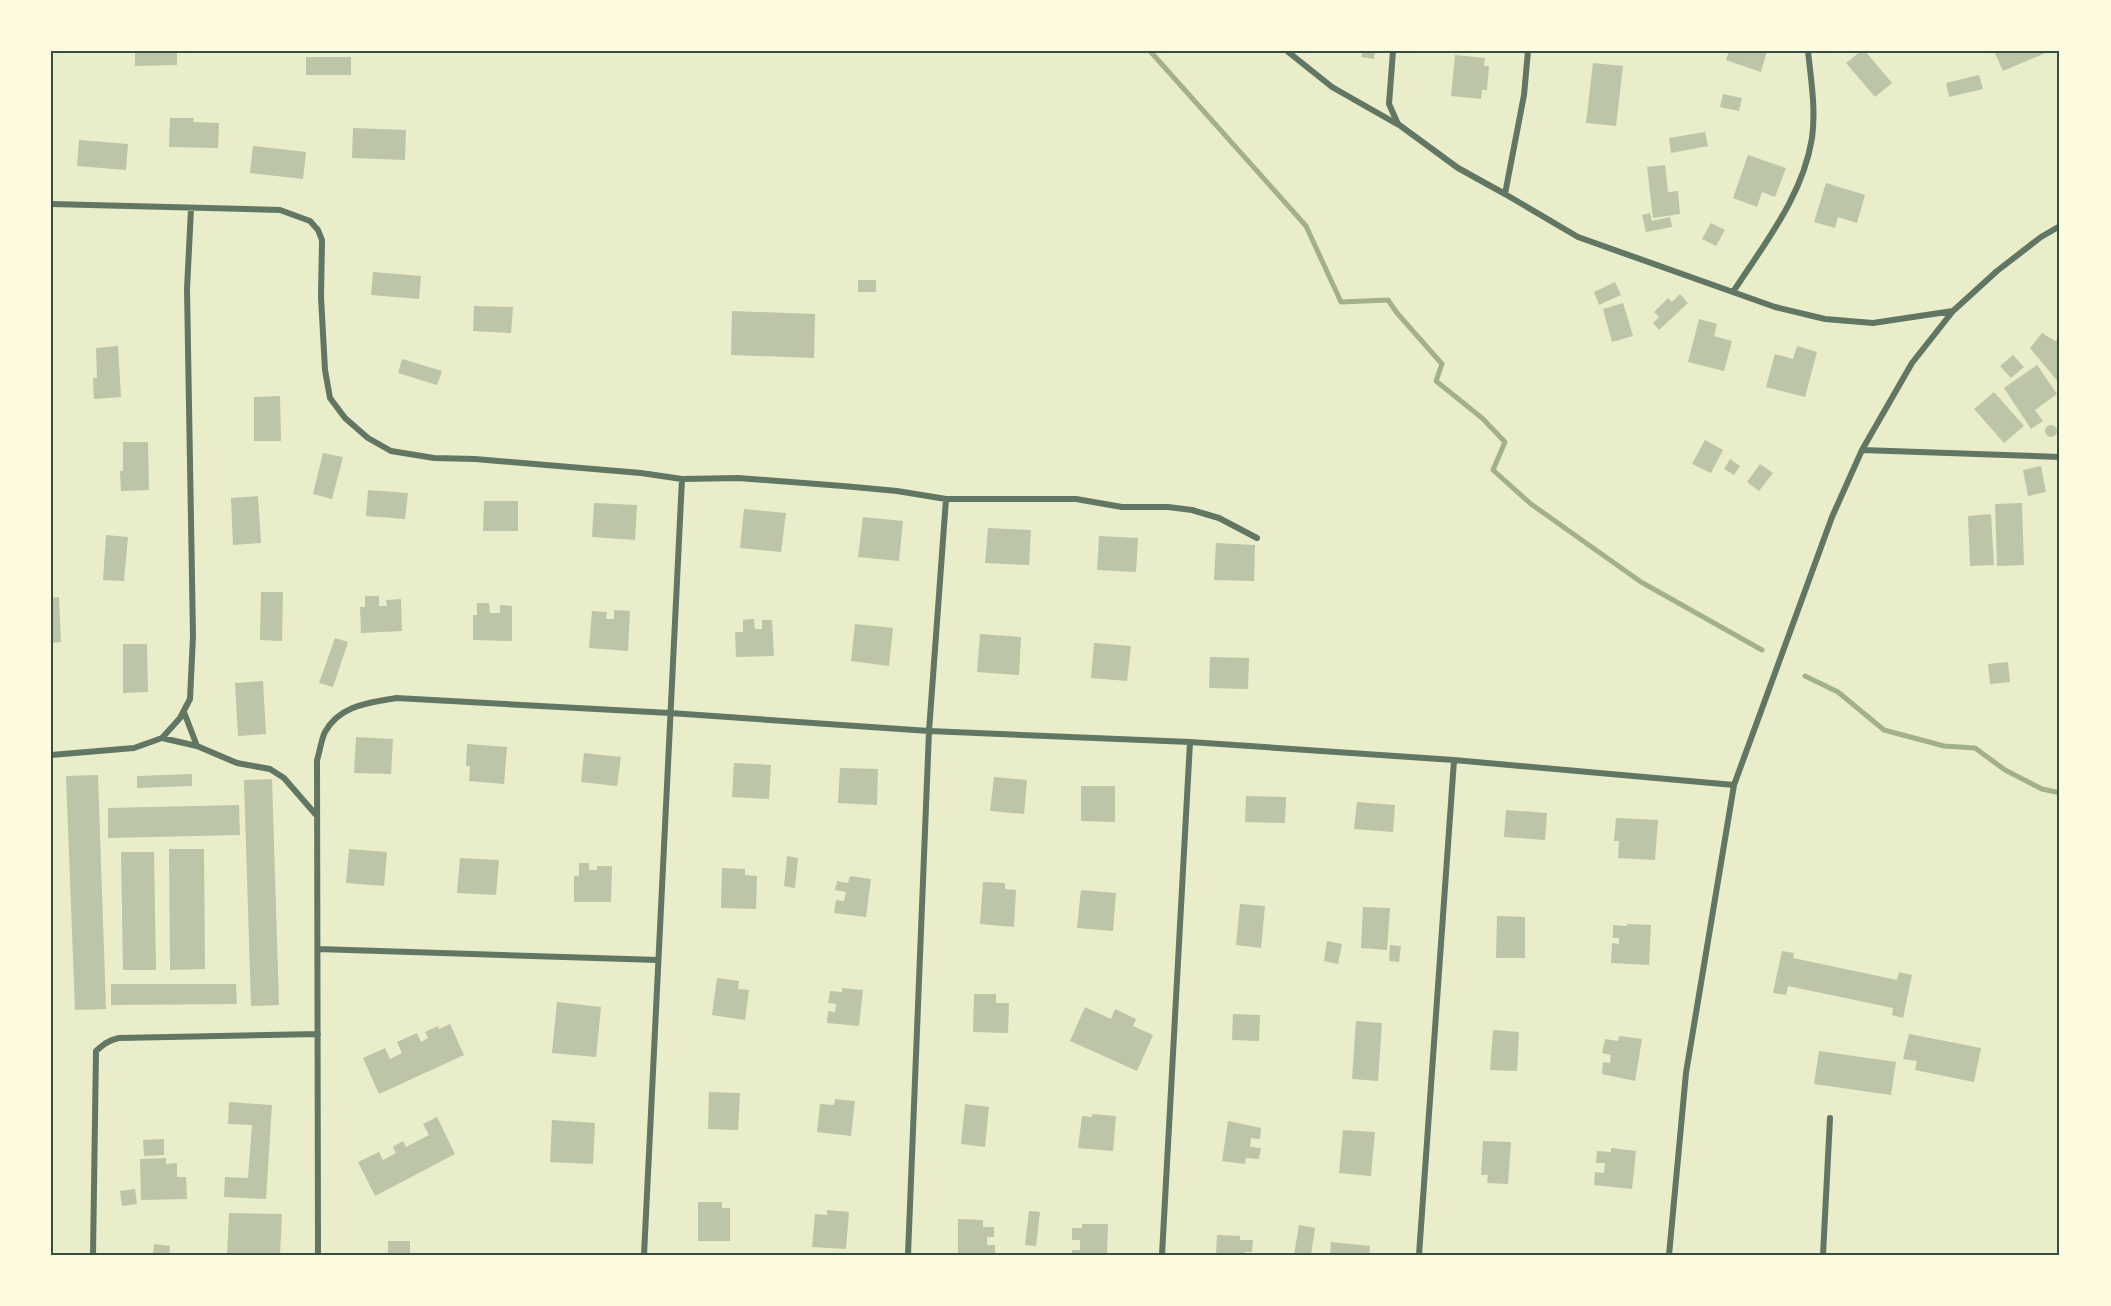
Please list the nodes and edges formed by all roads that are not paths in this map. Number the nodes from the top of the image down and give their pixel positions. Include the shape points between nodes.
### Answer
1 (1287, 51) edge
2 (1393, 51) edge
3 (1528, 51) edge
4 (1808, 51) edge
5 (1398, 124) junction
6 (1505, 194) junction
7 (51, 204) edge
8 (191, 209) junction
9 (2060, 226) edge
10 (1733, 292) junction
11 (1953, 311) junction
12 (1862, 450) junction
13 (2060, 458) edge
14 (682, 478) junction
15 (946, 499) junction
16 (1257, 538) dead end
17 (184, 712) junction
18 (670, 713) junction
19 (929, 731) junction
20 (162, 738) junction
21 (1190, 742) junction
22 (197, 746) junction
23 (51, 755) edge
24 (1454, 760) junction
25 (1734, 785) junction
26 (318, 816) junction
27 (318, 950) junction
28 (658, 960) junction
29 (318, 1034) junction
30 (1830, 1118) dead end
31 (93, 1255) edge
32 (318, 1255) edge
33 (644, 1255) edge
34 (908, 1255) edge
35 (1162, 1255) edge
36 (1419, 1255) edge
37 (1669, 1255) edge
38 (1823, 1255) edge

1 - 5 street via 1332,87
2 - 5 street via 1389,104
3 - 6 street via 1524,95
4 - 10 street via 1813,98 1807,163 1792,201
5 - 6 street via 1458,168
6 - 10 street via 1578,237
7 - 8 street
8 - 14 street via 280,210 310,221 318,230 322,240 321,297 330,398 368,438 391,451
8 - 17 street via 188,289 193,636 190,699
9 - 11 street via 1997,271
10 - 11 street via 1825,319 1873,323
11 - 12 street via 1912,363
12 - 13 street
12 - 25 street via 1832,517
14 - 15 street via 783,481
14 - 18 street
15 - 16 street via 1076,499 1122,507 1192,510 1219,518
15 - 19 street
17 - 20 street
17 - 22 street
18 - 19 street
18 - 26 street via 396,699 355,705 337,717 325,732 317,760
18 - 28 street
19 - 21 street
19 - 34 street
20 - 22 street
20 - 23 street via 134,748
21 - 24 street
21 - 35 street
22 - 26 street via 284,778
24 - 25 street
24 - 36 street
25 - 37 street via 1686,1073
26 - 27 street
27 - 28 street
27 - 29 street
28 - 33 street
29 - 31 street via 119,1038 104,1043 96,1051
29 - 32 street
30 - 38 street

